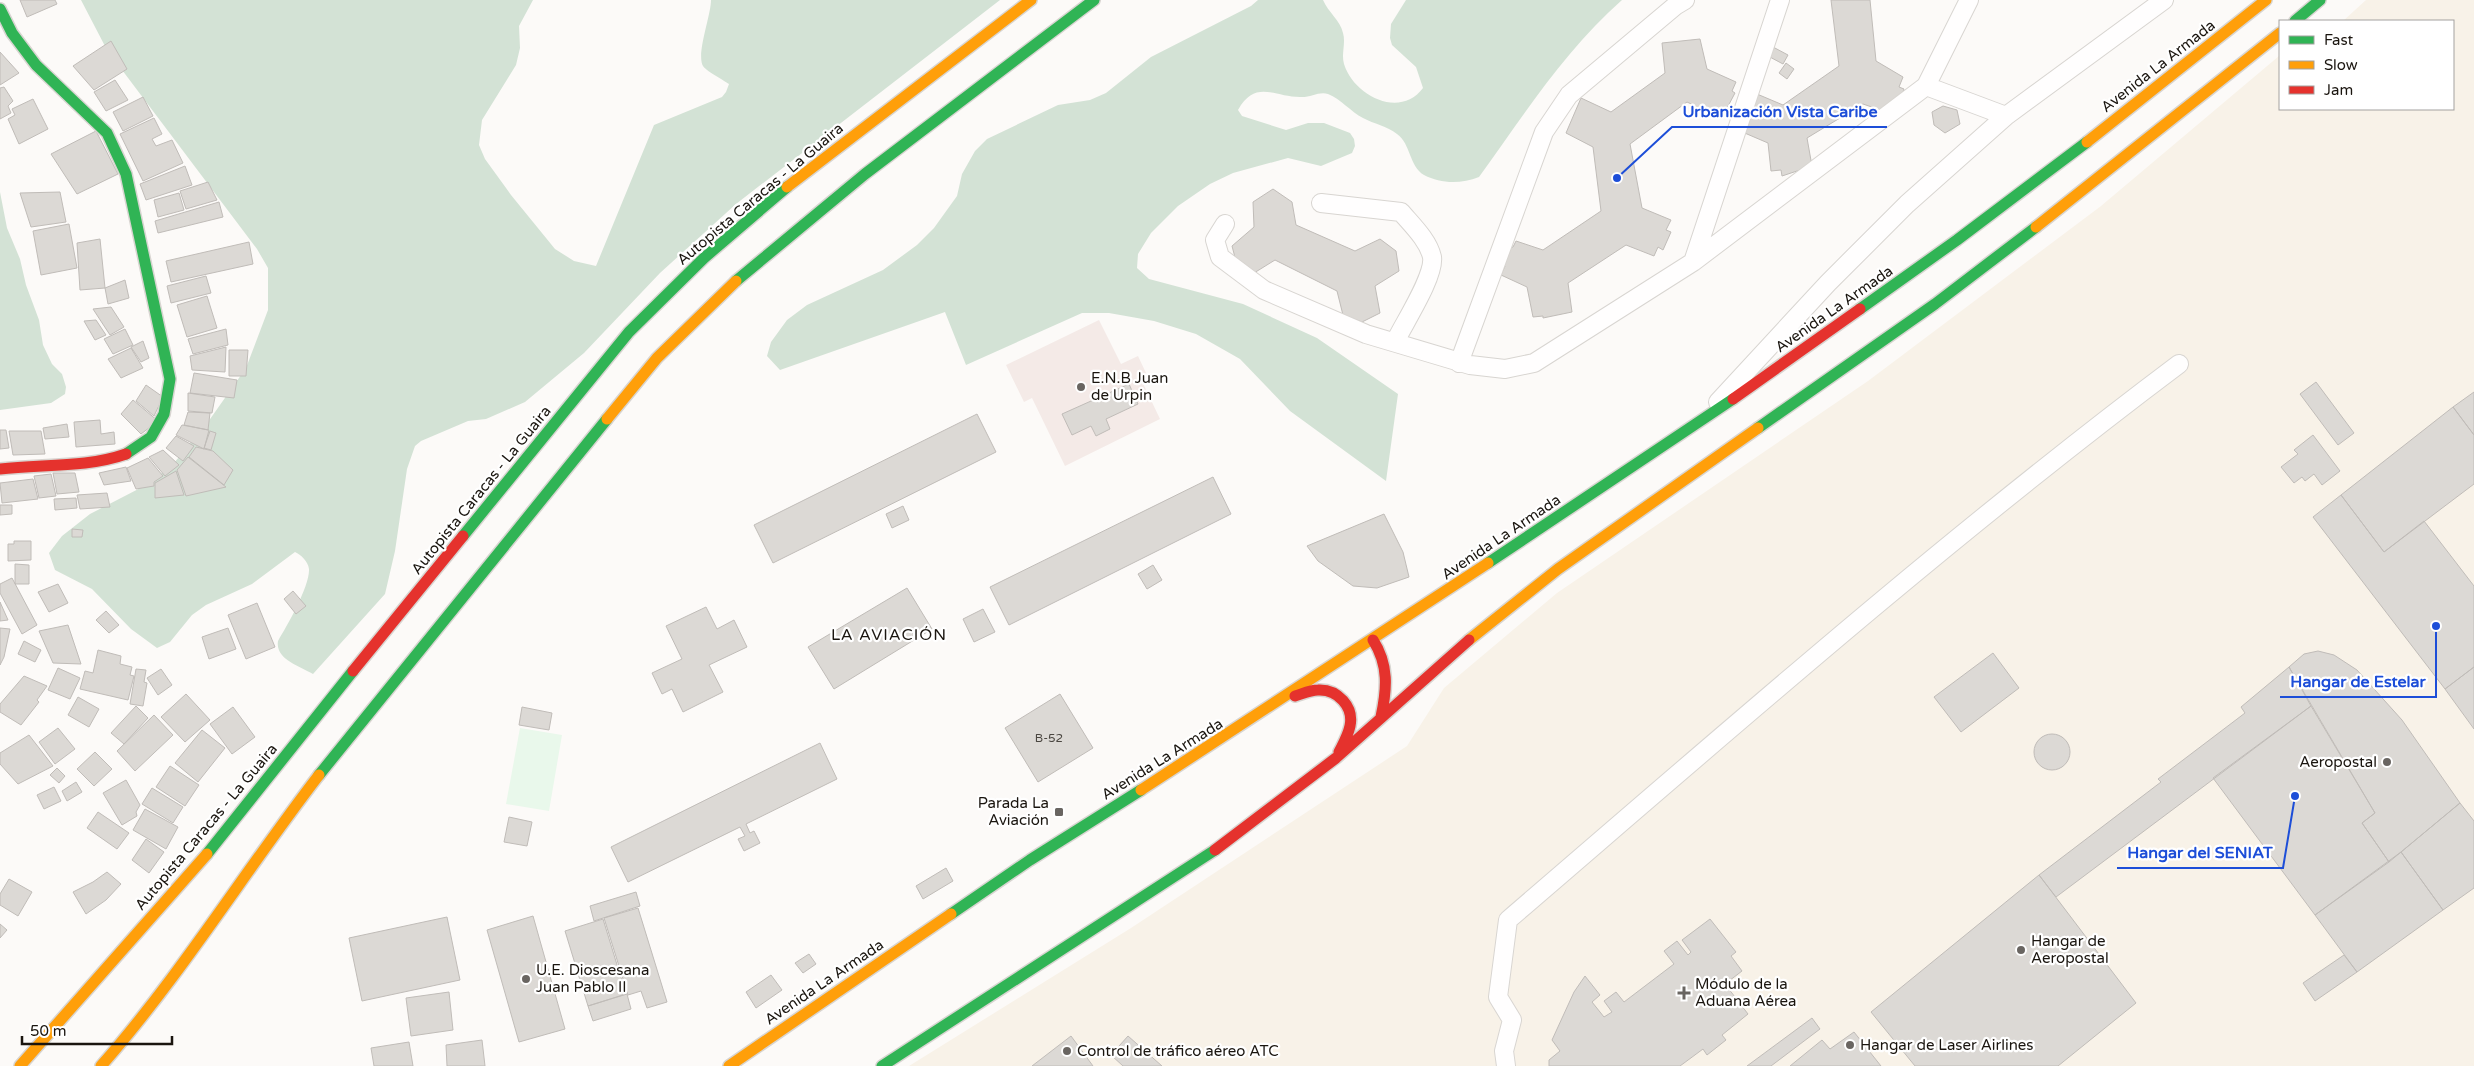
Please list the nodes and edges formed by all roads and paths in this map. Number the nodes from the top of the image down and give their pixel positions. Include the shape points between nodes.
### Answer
1 (1031, 0) edge
2 (1094, 0) edge
3 (1685, 0) edge
4 (1780, 0) edge
5 (1969, 0) edge
6 (2164, 0) edge
7 (2266, 0) edge
8 (2320, 0) edge
9 (0, 9) edge
10 (2296, 20) edge
11 (2279, 34) edge
12 (1926, 86) junction
13 (2006, 116) junction
14 (1321, 203) dead end
15 (1225, 224) dead end
16 (1693, 262) junction
17 (1395, 342) junction
18 (1459, 363) junction
19 (2179, 364) dead end
20 (1698, 424) junction
21 (0, 469) edge
22 (1373, 640) junction
23 (1282, 700) junction
24 (1381, 717) junction
25 (1336, 758) junction
26 (20, 1066) edge
27 (101, 1066) edge
28 (729, 1066) edge
29 (882, 1066) edge
30 (1506, 1066) edge

1 - 26 main road, Autopista Caracas - La Guaira via 770,201 704,258 629,332 318,713 222,836
2 - 27 main road via 795,230 730,286 657,358 348,737 260,852 144,1018
3 - 18 street via 1569,95 1544,132
4 - 16 street
5 - 12 street
6 - 13 street
7 - 20 main road, Avenida La Armada via 2024,190
8 - 10 main road
9 - 21 main road via 18,43 38,68 107,133 118,152 126,174 170,379 168,403 158,429 144,445 119,460
11 - 24 main road via 2073,199 1935,304 1558,569
12 - 13 street
12 - 16 street
13 - 20 street via 1907,204 1828,282
14 - 17 street via 1401,212 1426,242 1432,258 1429,276
15 - 17 street via 1215,240 1220,257 1264,290 1366,334
16 - 18 street via 1534,363 1505,369
17 - 18 street
19 - 30 street via 1989,510 1735,723 1508,920 1498,997 1512,1020 1504,1050
20 - 22 main road, Avenida La Armada
22 - 23 main road, Avenida La Armada
22 - 24 main road via 1382,652 1386,666 1386,694
23 - 25 main road via 1320,690 1333,692 1342,698 1352,716
23 - 28 main road, Avenida La Armada via 1030,860
24 - 25 main road
25 - 29 main road via 1195,864

